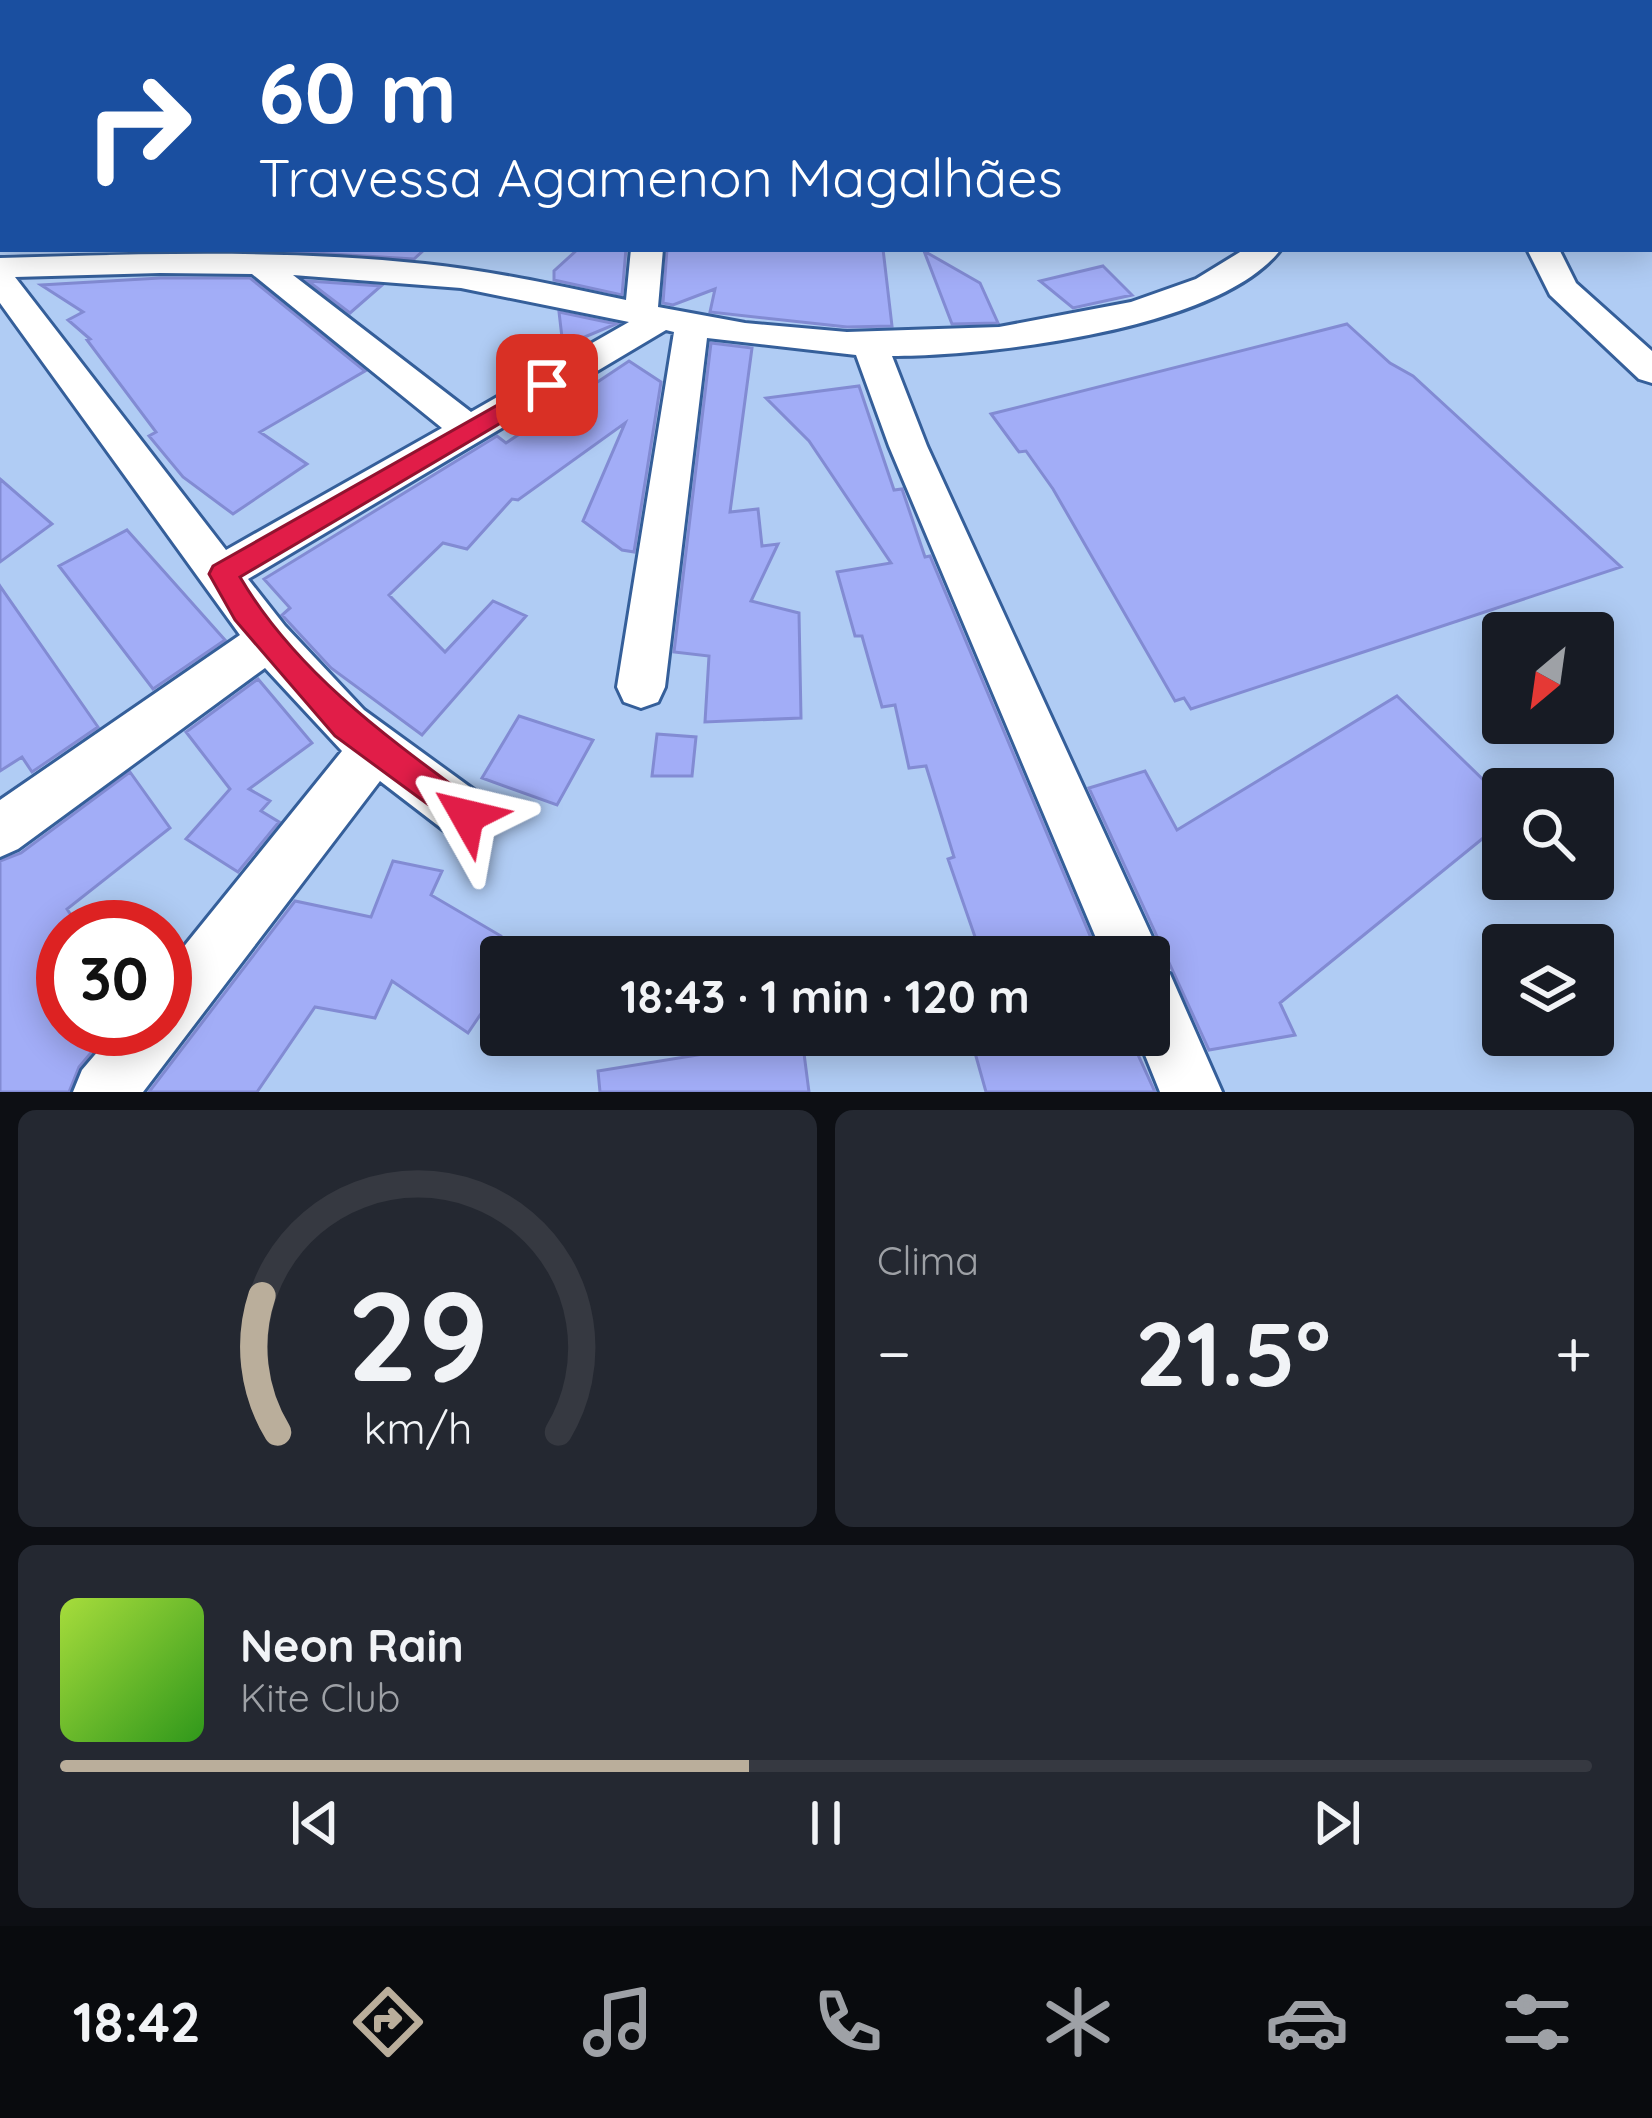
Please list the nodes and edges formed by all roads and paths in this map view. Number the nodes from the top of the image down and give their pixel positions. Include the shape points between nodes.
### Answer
1 (498, 252) edge
2 (647, 252) edge
3 (1260, 252) edge
4 (1544, 252) edge
5 (262, 266) junction
6 (0, 268) edge
7 (0, 280) edge
8 (493, 284) junction
9 (666, 318) junction
10 (870, 345) junction
11 (1652, 371) edge
12 (469, 430) junction
13 (223, 574) junction
14 (269, 640) junction
15 (641, 687) dead end
16 (376, 747) junction
17 (467, 816) dead end
18 (0, 832) edge
19 (1123, 936) edge
20 (192, 982) edge
21 (1170, 1044) edge
22 (133, 1056) edge
23 (104, 1092) edge
24 (1191, 1092) edge

1 - 8 street
2 - 9 street
3 - 10 street via 1179,299 1086,324 980,344
4 - 11 street via 1562,288
5 - 6 street
5 - 8 street
5 - 12 street
7 - 13 street
8 - 9 street
9 - 10 street
9 - 12 street
9 - 15 street
10 - 19 street
12 - 13 street
13 - 14 street
14 - 16 street via 346,726
14 - 18 street
16 - 17 street
16 - 20 street
21 - 24 street
22 - 23 street

